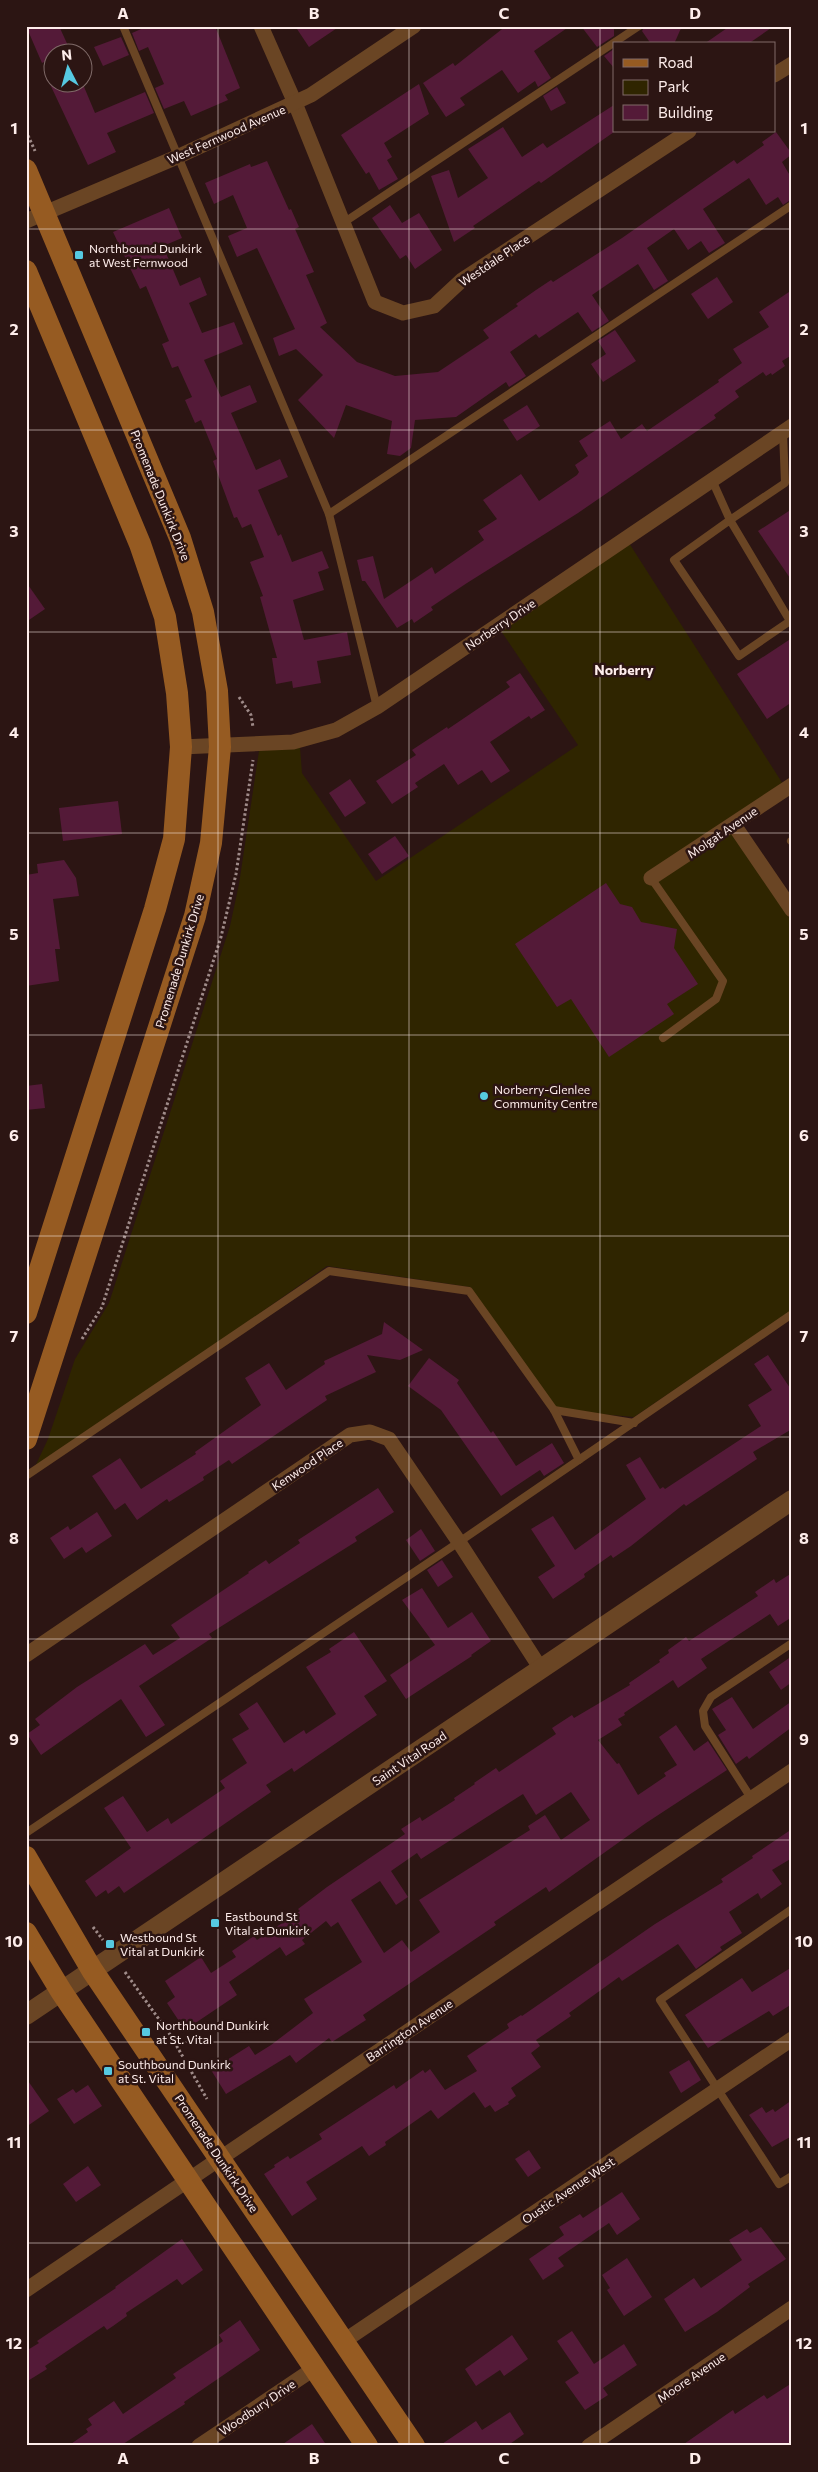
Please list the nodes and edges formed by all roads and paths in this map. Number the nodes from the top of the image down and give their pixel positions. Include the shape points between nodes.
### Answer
1 (123, 26) edge
2 (261, 26) edge
3 (414, 26) edge
4 (639, 26) edge
5 (615, 42) edge
6 (613, 43) edge
7 (792, 64) edge
8 (776, 74) edge
9 (295, 103) junction
10 (687, 132) edge
11 (177, 157) junction
12 (26, 170) edge
13 (792, 205) edge
14 (36, 217) edge
15 (343, 223) junction
16 (26, 271) edge
17 (787, 429) edge
18 (712, 480) junction
19 (328, 514) junction
20 (730, 520) junction
21 (377, 707) junction
22 (181, 747) junction
23 (220, 747) junction
24 (792, 785) edge
25 (734, 825) junction
26 (236, 874) dead end
27 (651, 878) joint
28 (792, 910) edge
29 (663, 1038) dead end
30 (26, 1313) edge
31 (792, 1314) edge
32 (77, 1346) dead end
33 (554, 1410) junction
34 (634, 1423) junction
35 (26, 1439) edge
36 (579, 1460) junction
37 (26, 1476) edge
38 (792, 1500) edge
39 (459, 1542) junction
40 (792, 1643) edge
41 (26, 1655) edge
42 (541, 1669) junction
43 (792, 1771) edge
44 (751, 1798) junction
45 (26, 1833) edge
46 (26, 1857) edge
47 (792, 1909) edge
48 (87, 1919) dead end
49 (26, 1933) edge
50 (113, 1955) junction
51 (92, 1970) junction
52 (61, 1991) junction
53 (26, 2015) edge
54 (792, 2039) edge
55 (716, 2090) junction
56 (208, 2100) dead end
57 (221, 2158) junction
58 (792, 2176) edge
59 (188, 2180) junction
60 (26, 2290) edge
61 (792, 2308) edge
62 (344, 2341) junction
63 (315, 2368) junction
64 (199, 2446) edge
65 (367, 2446) edge
66 (414, 2446) edge
67 (589, 2446) edge

1 - 11 lane
2 - 9 street, Westdale Place
3 - 9 street, West Fernwood Avenue via 311,96
4 - 5 lane
6 - 15 lane
7 - 8 street
9 - 11 street, West Fernwood Avenue
9 - 15 street, Westdale Place
10 - 15 street, Westdale Place via 462,280 434,306 403,314 375,302
11 - 14 street, West Fernwood Avenue
11 - 19 lane
12 - 14 main road, Promenade Dunkirk Drive
13 - 19 lane
14 - 23 main road, Promenade Dunkirk Drive via 183,547 203,612 217,690
16 - 22 main road via 140,544 162,608 178,693
17 - 18 street, Norberry Drive
17 - 20 lane via 785,483
18 - 20 lane
18 - 21 street, Norberry Drive
19 - 21 lane
20 - 20 lane via 790,621 739,656 674,560
21 - 23 street, Norberry Drive via 336,730 293,742
22 - 23 street, Norberry Drive
22 - 30 main road via 174,839 155,909
23 - 35 main road, Promenade Dunkirk Drive via 211,843 195,916
24 - 25 street, Molgat Avenue
25 - 27 street, Molgat Avenue
25 - 28 street
26 - 32 path via 221,937 102,1307
27 - 29 lane via 723,981 716,999
31 - 34 lane
33 - 34 lane
33 - 36 lane
33 - 37 lane via 469,1291 328,1271
34 - 36 lane
36 - 39 lane
38 - 42 street, Saint Vital Road
39 - 41 street, Kenwood Place via 389,1439 370,1432 350,1435
39 - 42 street, Kenwood Place
39 - 45 lane
40 - 44 lane via 711,1697 703,1711 704,1726
42 - 50 street, Saint Vital Road
43 - 44 street, Barrington Avenue
44 - 57 street, Barrington Avenue
46 - 51 main road, Promenade Dunkirk Drive
47 - 55 lane via 660,2000
48 - 50 path
49 - 52 main road
50 - 51 street, Saint Vital Road
50 - 56 path via 171,2036
51 - 52 street, Saint Vital Road
51 - 57 main road, Promenade Dunkirk Drive
52 - 53 street, Saint Vital Road
52 - 59 main road
54 - 55 street, Oustic Avenue West
55 - 58 lane via 779,2184
55 - 62 street, Oustic Avenue West
57 - 59 street, Barrington Avenue
57 - 62 main road, Promenade Dunkirk Drive
59 - 60 street, Barrington Avenue
59 - 63 main road
61 - 67 street, Moore Avenue
62 - 66 main road, Promenade Dunkirk Drive
63 - 64 street, Woodbury Drive
63 - 65 main road

